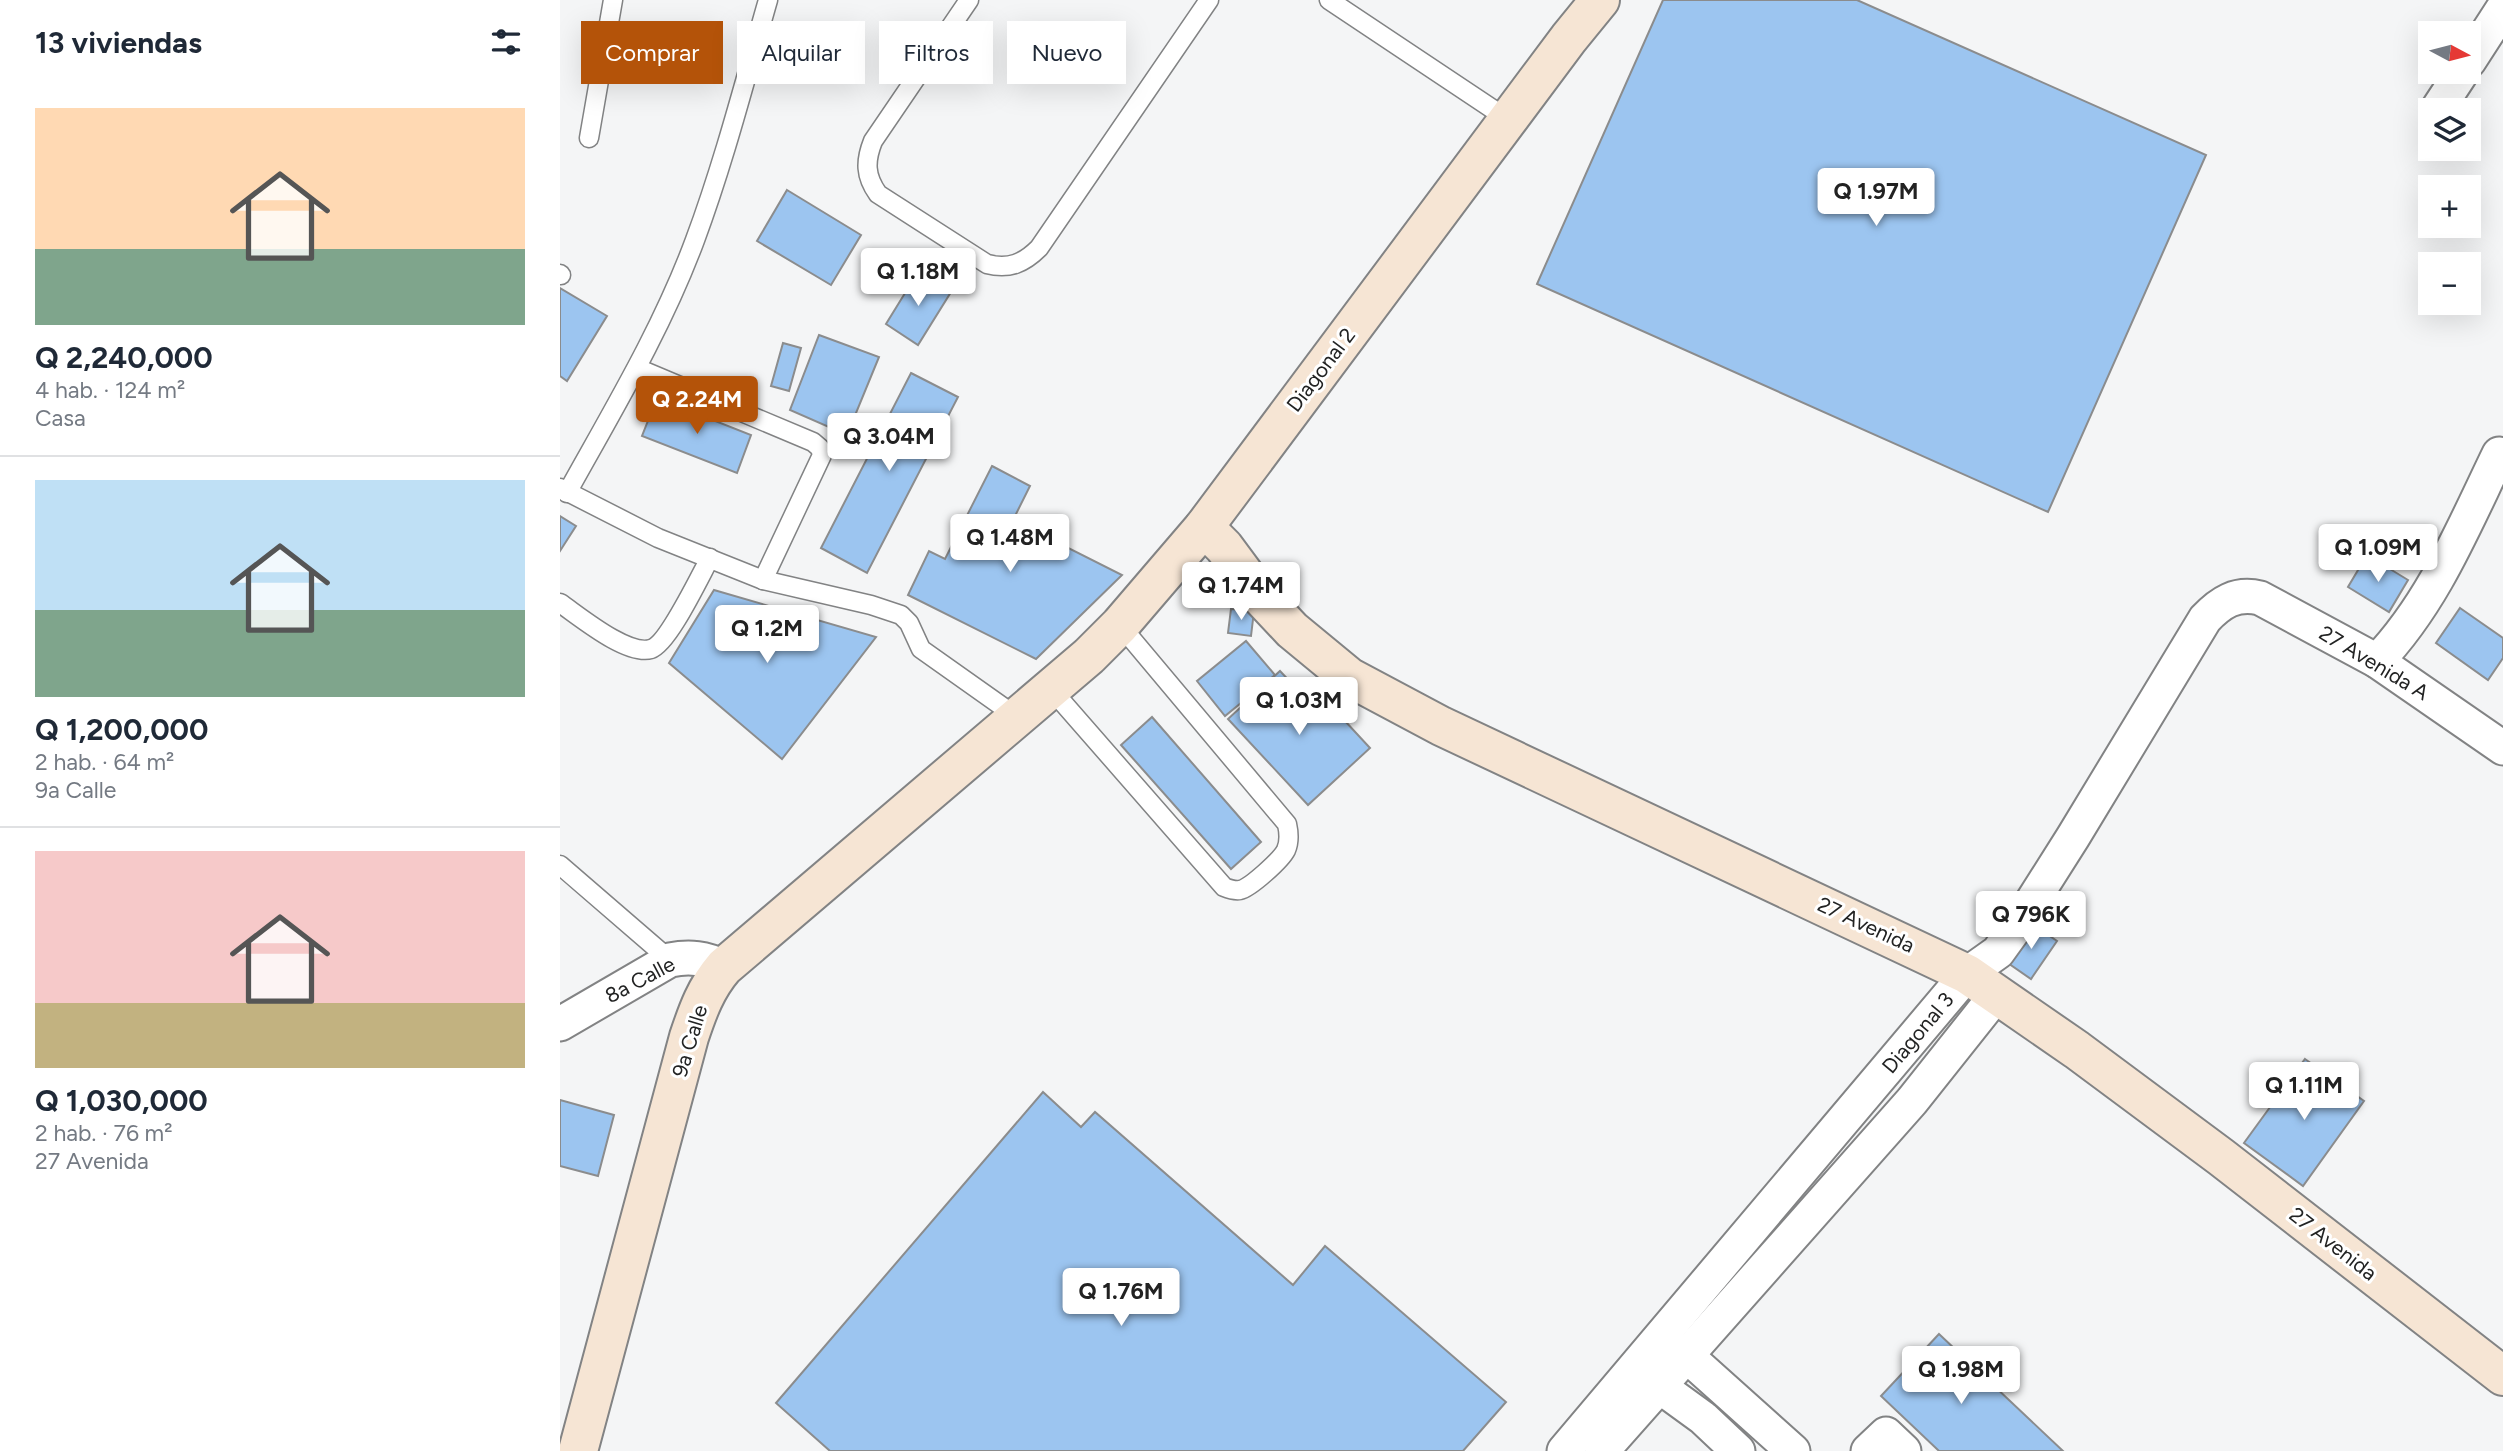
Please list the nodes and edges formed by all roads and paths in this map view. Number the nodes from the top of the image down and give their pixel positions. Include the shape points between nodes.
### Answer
1 (613, 0) edge
2 (768, 0) edge
3 (969, 0) edge
4 (1209, 0) edge
5 (1328, 0) edge
6 (1600, 0) edge
7 (2496, 7) edge
8 (2482, 35) edge
9 (1509, 120) junction
10 (589, 138) dead end
11 (637, 368) junction
12 (2499, 454) dead end
13 (564, 490) edge
14 (1204, 527) junction
15 (710, 558) junction
16 (764, 580) junction
17 (2239, 597) joint
18 (560, 603) edge
19 (1120, 625) junction
20 (2377, 661) junction
21 (1051, 689) junction
22 (1017, 717) junction
23 (2503, 748) edge
24 (560, 865) edge
25 (670, 960) junction
26 (724, 967) junction
27 (1982, 984) junction
28 (560, 1024) edge
29 (1687, 1356) junction
30 (2503, 1376) edge
31 (1659, 1386) junction
32 (579, 1451) edge
33 (1564, 1451) edge
34 (1602, 1451) edge
35 (1738, 1451) edge
36 (1793, 1451) edge
37 (1868, 1451) edge
38 (1905, 1451) edge

1 - 10 lane
2 - 11 lane via 694,241
3 - 4 lane via 873,141 867,171 878,194 997,267 1026,261 1039,248
5 - 9 lane
6 - 9 main road, Diagonal 2
7 - 8 street
9 - 14 main road, Diagonal 2
11 - 13 lane
11 - 16 lane via 820,448 822,456
12 - 20 street via 2448,560 2415,616
13 - 15 lane via 658,538
14 - 19 main road, Diagonal 2
14 - 27 main road, 27 Avenida via 1261,597 1349,677 1441,726
15 - 16 lane
15 - 18 lane via 659,644 649,649 617,641
16 - 22 lane via 901,615 921,649
17 - 20 street, 27 Avenida A via 2259,597
17 - 27 street, Diagonal 3 via 2217,607 2205,620
19 - 21 main road, Diagonal 2
19 - 21 lane via 1287,824 1290,837 1280,858 1247,887 1224,887
20 - 23 street, 27 Avenida A
21 - 22 main road, Diagonal 2
22 - 26 main road, 9a Calle
24 - 25 lane
25 - 26 street, 8a Calle via 707,959
25 - 28 street, 8a Calle
26 - 32 main road, 9a Calle via 709,985 689,1037
27 - 29 street, Diagonal 3 via 1912,1101
27 - 30 main road, 27 Avenida via 2221,1157
27 - 33 street, Diagonal 3
29 - 31 street, Diagonal 3
29 - 36 street
31 - 34 street, Diagonal 3
31 - 35 street
37 - 38 street via 1886,1434

